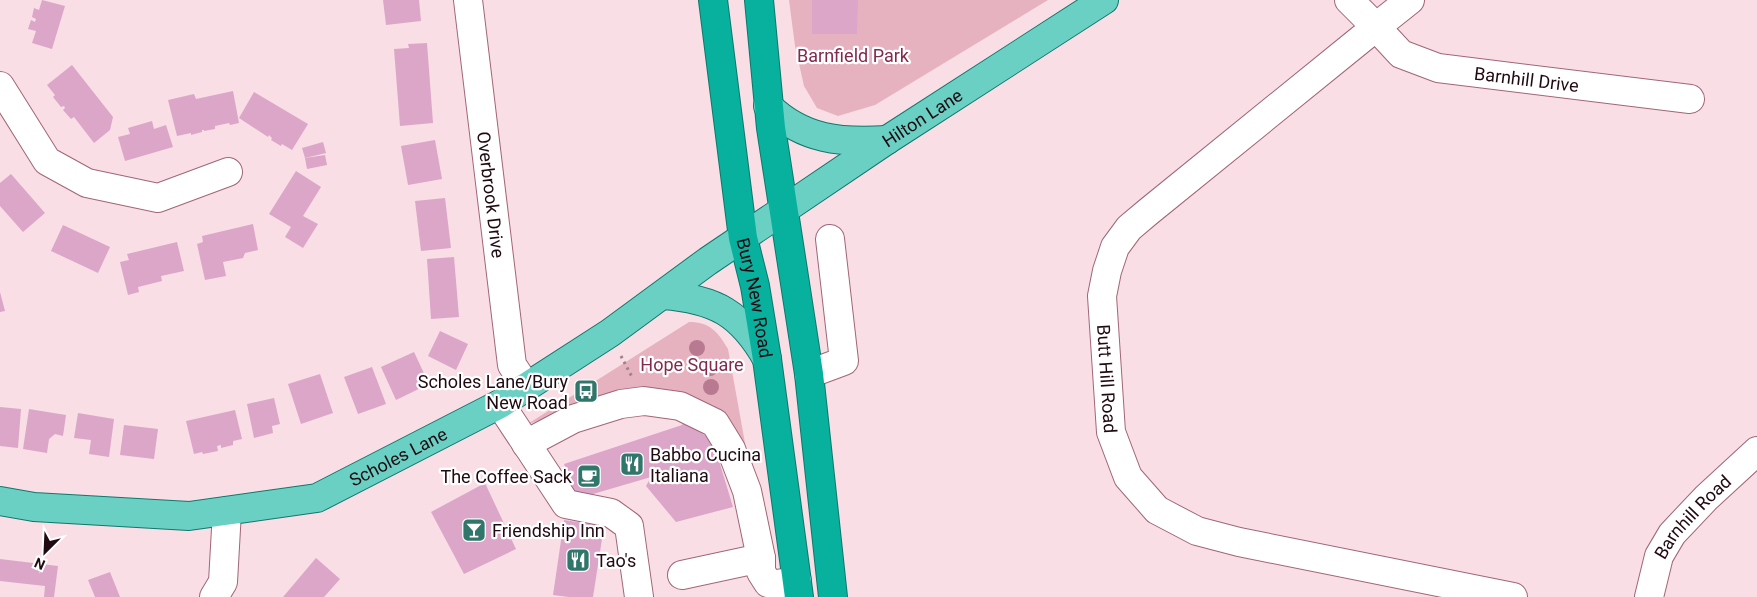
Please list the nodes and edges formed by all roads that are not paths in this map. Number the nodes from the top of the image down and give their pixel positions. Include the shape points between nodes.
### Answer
1 (468, 0) edge
2 (713, 0) edge
3 (759, 0) edge
4 (1104, 0) edge
5 (1349, 0) edge
6 (1410, 0) edge
7 (1376, 26) junction
8 (0, 86) edge
9 (1690, 99) dead end
10 (768, 106) junction
11 (887, 140) junction
12 (228, 172) dead end
13 (784, 210) junction
14 (744, 238) junction
15 (830, 239) dead end
16 (663, 296) junction
17 (767, 359) junction
18 (809, 374) junction
19 (526, 386) junction
20 (500, 404) junction
21 (526, 444) junction
22 (1757, 451) edge
23 (0, 501) edge
24 (227, 511) junction
25 (761, 558) junction
26 (682, 575) dead end
27 (798, 589) edge
28 (214, 597) edge
29 (639, 597) edge
30 (833, 597) edge
31 (1513, 597) edge
32 (1649, 597) edge

1 - 19 street, Overbrook Drive via 512,365
2 - 14 highway, Bury New Road
3 - 10 highway
4 - 11 main road, Hilton Lane
5 - 7 street
6 - 7 street, Butt Hill Road
7 - 9 street, Barnhill Drive via 1401,54 1438,68
7 - 31 street, Butt Hill Road via 1129,228 1115,247 1102,296 1112,432 1128,477 1157,510 1197,531
8 - 12 street via 47,161 87,183 158,198
10 - 11 main road via 790,124 812,135 835,140
10 - 13 highway
11 - 13 main road, Hilton Lane
13 - 14 main road, Hilton Lane
13 - 18 highway
14 - 16 main road, Scholes Lane
14 - 17 highway, Bury New Road
15 - 18 street via 844,361
16 - 17 main road via 702,301 720,308 741,323
16 - 19 main road, Scholes Lane
17 - 27 highway, Bury New Road
18 - 30 highway
19 - 20 main road, Scholes Lane
20 - 21 street
20 - 24 main road, Scholes Lane via 317,498
21 - 25 street via 573,419 621,404 644,402 680,406 715,423 731,449 747,491
21 - 29 street via 566,504 611,513 628,526
22 - 32 street, Barnhill Road via 1672,534 1659,556
23 - 24 main road, Scholes Lane via 34,507 189,516
24 - 28 street via 223,582
25 - 26 street
25 - 27 street via 761,572 768,583

